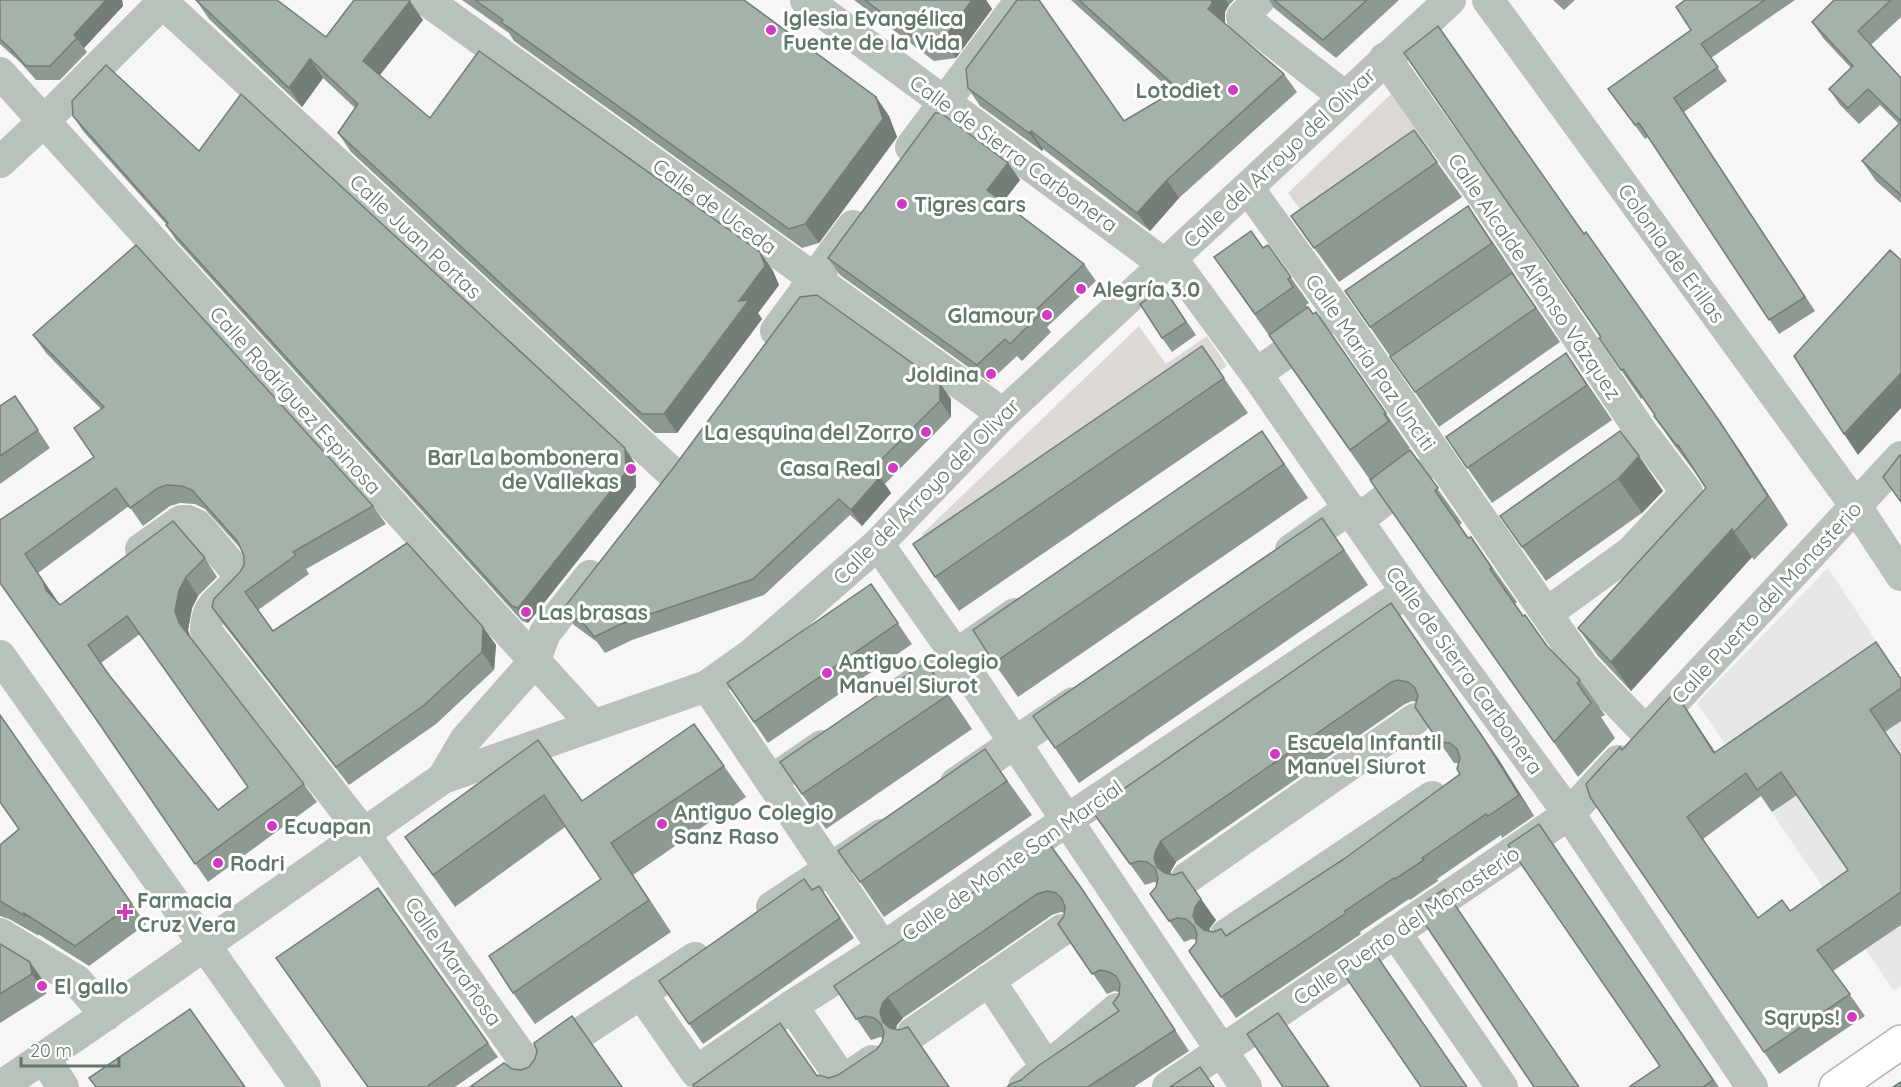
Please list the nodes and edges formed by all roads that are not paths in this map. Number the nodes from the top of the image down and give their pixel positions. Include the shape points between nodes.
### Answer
1 (426, 0) edge
2 (806, 0) edge
3 (1021, 0) edge
4 (1450, 0) edge
5 (1488, 0) edge
6 (162, 1) edge
7 (1250, 8) edge
8 (1385, 58) junction
9 (0, 73) edge
10 (1345, 97) junction
11 (945, 102) junction
12 (43, 122) junction
13 (0, 162) edge
14 (893, 172) edge
15 (1248, 188) junction
16 (872, 201) edge
17 (1167, 261) junction
18 (815, 278) junction
19 (1349, 308) junction
20 (760, 352) edge
21 (1256, 374) junction
22 (1003, 414) junction
23 (1467, 439) edge
24 (690, 446) edge
25 (1901, 457) edge
26 (1438, 459) junction
27 (1855, 505) junction
28 (1354, 514) junction
29 (1521, 518) edge
30 (1493, 538) junction
31 (878, 544) junction
32 (608, 552) edge
33 (123, 563) edge
34 (1264, 569) edge
35 (1901, 575) edge
36 (1407, 592) junction
37 (1035, 601) edge
38 (1547, 613) junction
39 (0, 656) edge
40 (956, 656) junction
41 (534, 662) junction
42 (707, 686) junction
43 (1092, 690) edge
44 (878, 708) edge
45 (1415, 719) edge
46 (593, 725) junction
47 (849, 728) edge
48 (1646, 732) junction
49 (1015, 743) junction
50 (443, 778) junction
51 (1457, 780) edge
52 (771, 781) junction
53 (937, 796) edge
54 (1569, 814) junction
55 (908, 816) edge
56 (1067, 820) junction
57 (364, 834) junction
58 (830, 869) junction
59 (1187, 878) edge
60 (744, 926) edge
61 (1062, 930) edge
62 (1395, 932) junction
63 (0, 934) edge
64 (1226, 935) edge
65 (715, 944) edge
66 (205, 945) junction
67 (883, 948) junction
68 (989, 980) junction
69 (641, 993) junction
70 (792, 1006) junction
71 (1117, 1009) edge
72 (106, 1015) junction
73 (913, 1033) edge
74 (1901, 1042) edge
75 (1222, 1050) junction
76 (881, 1055) edge
77 (43, 1057) junction
78 (536, 1077) edge
79 (1035, 1077) edge
80 (0, 1087) edge
81 (63, 1087) edge
82 (305, 1087) edge
83 (498, 1087) edge
84 (1168, 1087) edge
85 (1246, 1087) edge
86 (1502, 1087) edge
87 (1752, 1087) edge
88 (1836, 1087) edge

1 - 18 street, Calle de Uceda
2 - 11 street, Calle de Sierra Carbonera
3 - 11 street
4 - 8 street, Calle del Arroyo del Olivar
5 - 27 street, Colonia de Erillas
6 - 12 street
6 - 24 street, Calle Juan Portas via 664,481
7 - 10 street
8 - 10 street, Calle del Arroyo del Olivar
8 - 38 street, Calle Alcalde Alfonso Vázquez via 1481,214 1633,440 1687,492 1631,552
9 - 12 street, Calle Rodríguez Espinosa
10 - 15 street, Calle del Arroyo del Olivar
11 - 14 street
11 - 17 street, Calle de Sierra Carbonera
12 - 13 street
12 - 41 street, Calle Rodríguez Espinosa
15 - 17 street, Calle del Arroyo del Olivar
15 - 19 street, Calle María Paz Unciti
16 - 18 street
17 - 21 street, Calle de Sierra Carbonera
17 - 22 street, Calle del Arroyo del Olivar
18 - 20 street
18 - 22 street, Calle de Uceda
19 - 21 street
19 - 26 street, Calle María Paz Unciti via 1399,380
21 - 28 street, Calle de Sierra Carbonera via 1280,430
22 - 31 street, Calle del Arroyo del Olivar
23 - 26 street
25 - 27 street, Calle Puerto del Monasterio
26 - 28 street
26 - 30 street, Calle María Paz Unciti
27 - 35 street, Colonia de Erillas
27 - 48 street, Calle Puerto del Monasterio
28 - 34 street
28 - 36 street, Calle de Sierra Carbonera
29 - 30 street
30 - 38 street, Calle María Paz Unciti
31 - 40 street
31 - 42 street, Calle del Arroyo del Olivar via 752,654
32 - 41 street via 545,633
33 - 57 street, Calle Marañosa via 181,521 197,525 239,579 210,608 206,632
36 - 54 street, Calle de Sierra Carbonera
36 - 56 street, Calle de Monte San Marcial
37 - 40 street
38 - 48 street, Calle María Paz Unciti via 1584,668
39 - 66 street
40 - 44 street
40 - 49 street
41 - 46 street, Calle Rodríguez Espinosa
41 - 50 street via 466,739
42 - 46 street, Calle del Arroyo del Olivar
42 - 52 street
43 - 49 street
45 - 59 street
46 - 50 street, Calle del Arroyo del Olivar
47 - 52 street
48 - 54 street, Calle Puerto del Monasterio
49 - 53 street
49 - 56 street
50 - 57 street, Calle del Arroyo del Olivar
51 - 64 street
52 - 58 street
54 - 62 street, Calle Puerto del Monasterio
54 - 87 street, Calle de Sierra Carbonera
55 - 58 street
56 - 67 street, Calle de Monte San Marcial
56 - 75 street via 1143,908 1182,965
57 - 66 street, Calle del Arroyo del Olivar
57 - 78 street, Calle Marañosa
58 - 60 street
58 - 67 street
61 - 68 street
62 - 75 street, Calle Puerto del Monasterio
62 - 86 street
63 - 72 street via 77,981
65 - 69 street
66 - 72 street, Calle del Arroyo del Olivar
66 - 82 street
67 - 70 street, Calle de Monte San Marcial
68 - 73 street
68 - 79 street
69 - 70 street, Calle de Monte San Marcial via 696,1072
69 - 78 street
70 - 76 street via 843,1081
71 - 79 street
72 - 77 street, Calle del Arroyo del Olivar
74 - 88 main road
75 - 84 street, Calle Puerto del Monasterio
75 - 85 street
77 - 80 street, Calle del Arroyo del Olivar
77 - 81 street
78 - 83 street

